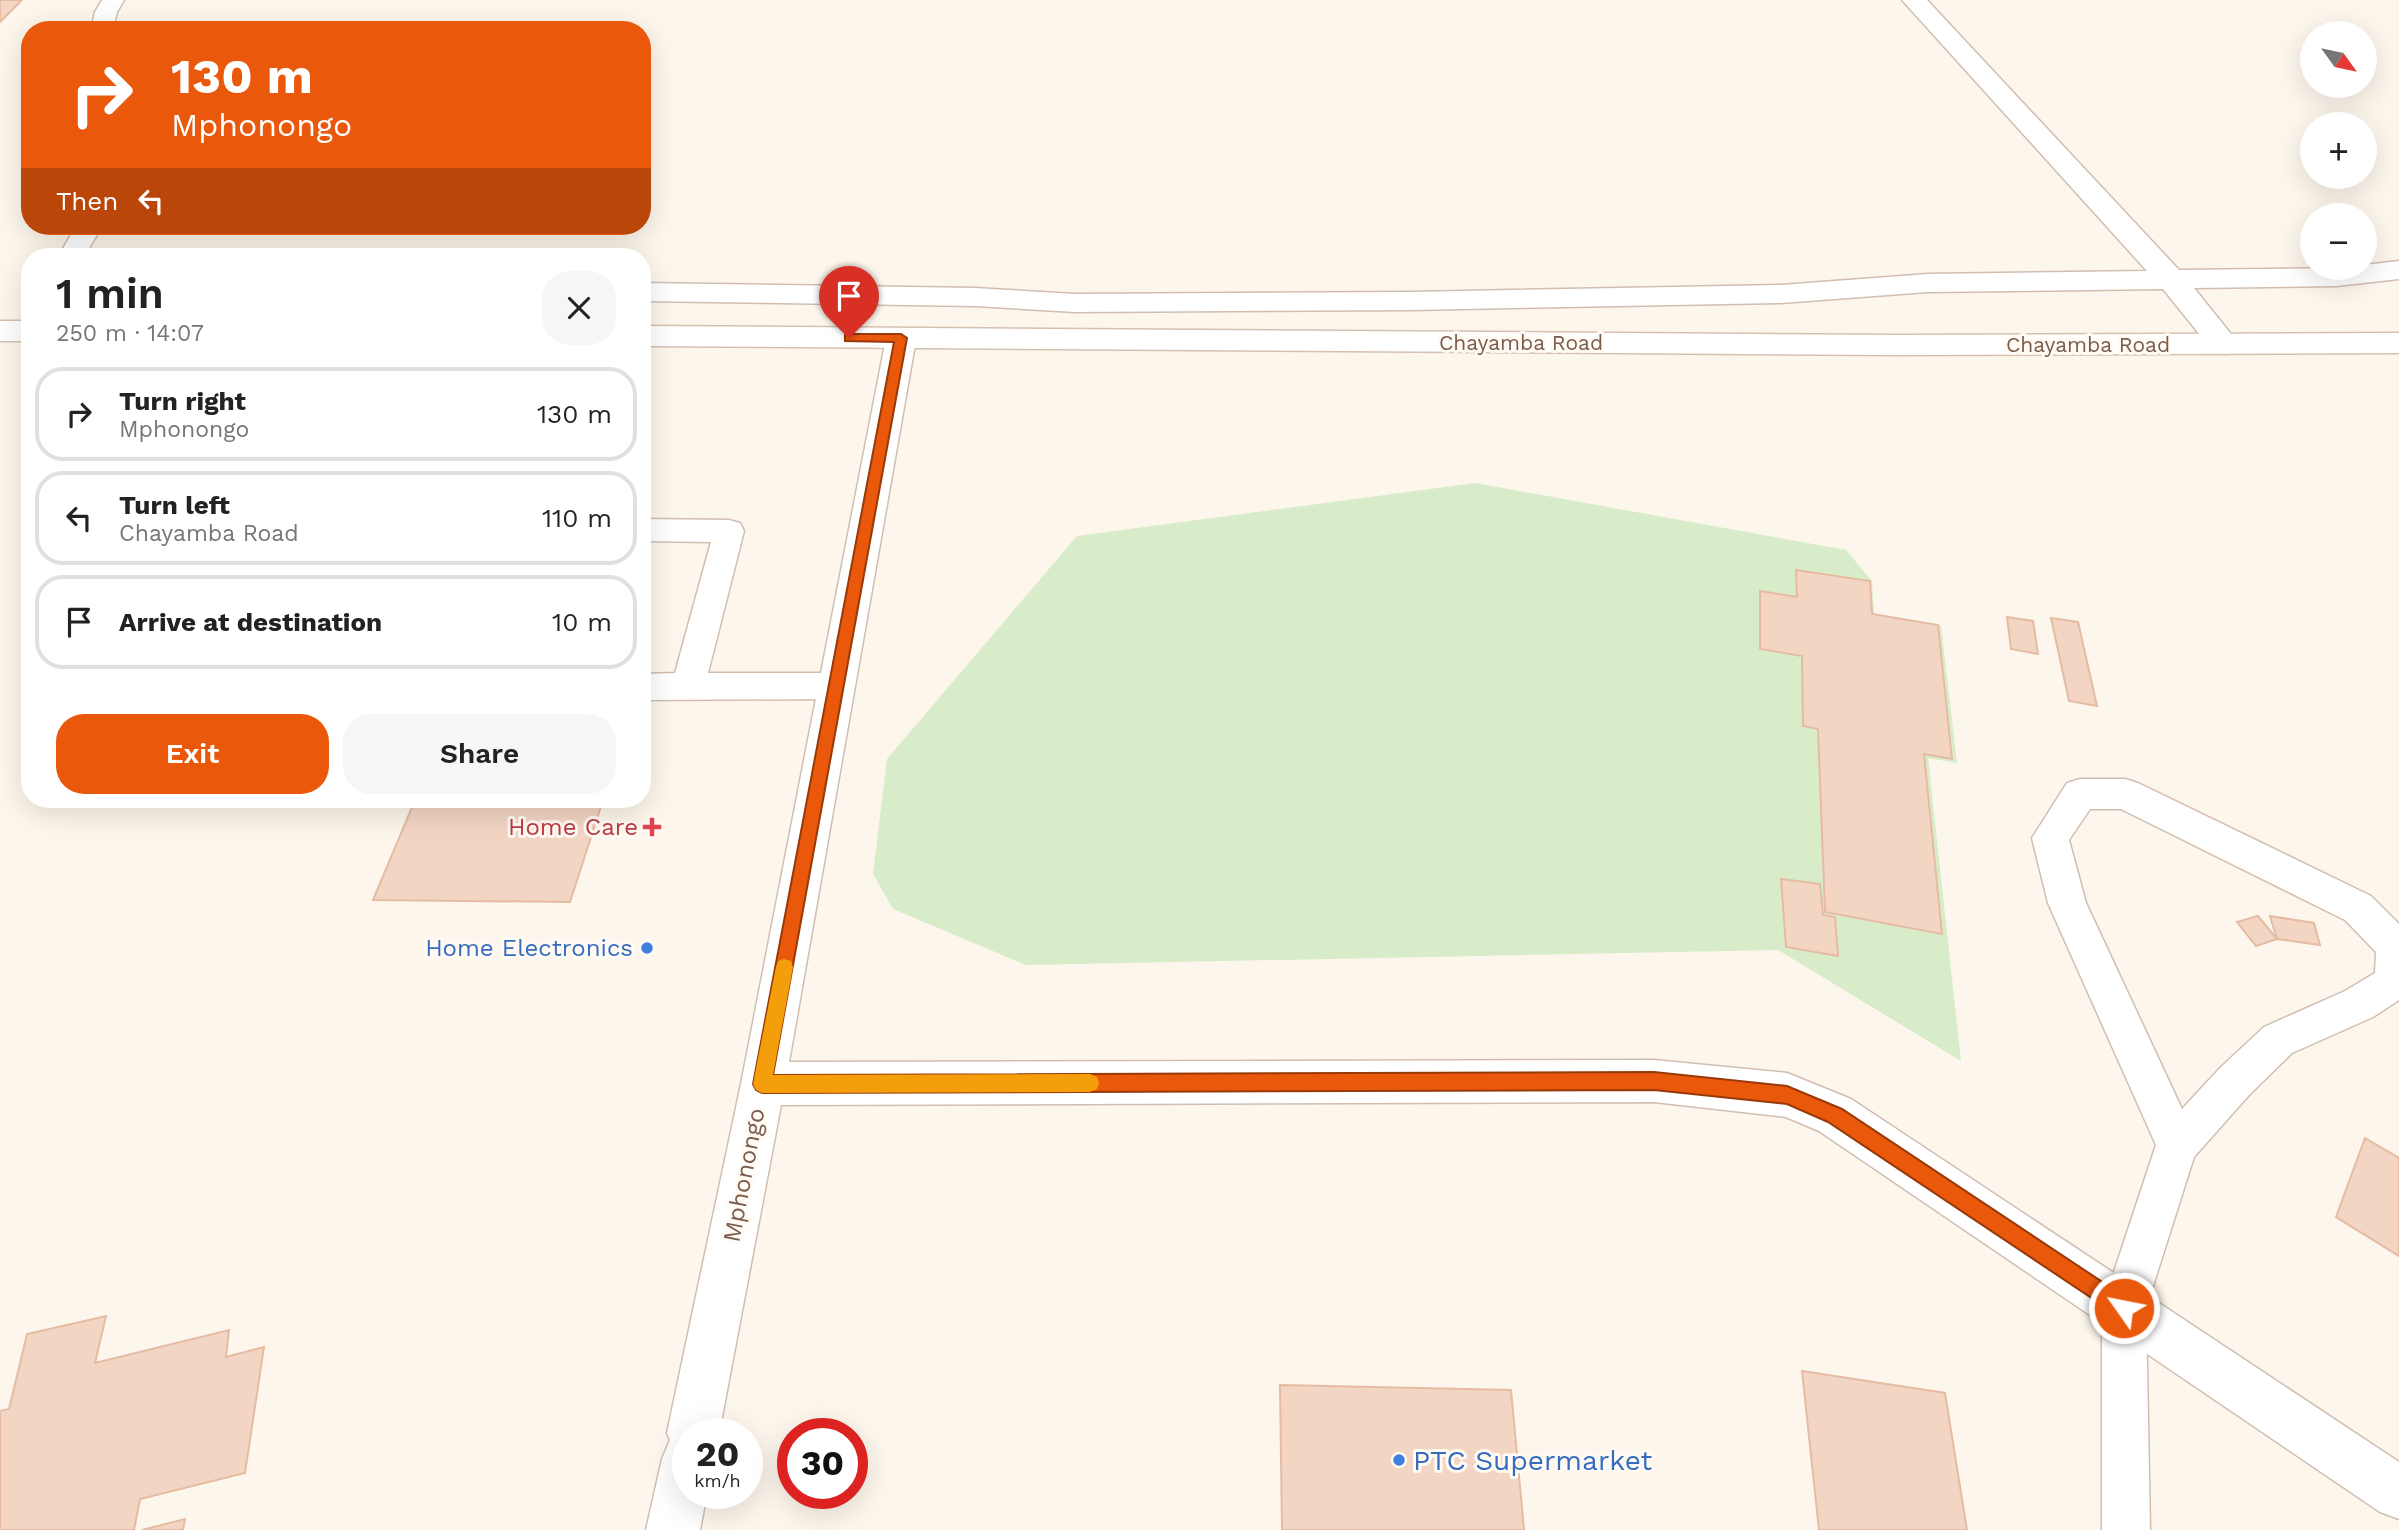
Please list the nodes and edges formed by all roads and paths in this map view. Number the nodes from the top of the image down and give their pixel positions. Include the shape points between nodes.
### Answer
1 (113, 0) edge
2 (1913, 0) edge
3 (104, 21) edge
4 (2399, 270) edge
5 (2171, 279) junction
6 (651, 292) edge
7 (651, 337) edge
8 (901, 338) junction
9 (2399, 343) edge
10 (2224, 344) junction
11 (651, 530) edge
12 (688, 686) junction
13 (837, 686) junction
14 (651, 687) edge
15 (762, 1084) junction
16 (2177, 1145) junction
17 (2124, 1308) junction
18 (696, 1418) edge
19 (2399, 1493) edge
20 (678, 1509) edge
21 (674, 1530) edge
22 (2126, 1530) edge

1 - 3 lane
2 - 5 street
4 - 5 street via 2336,277
5 - 6 street via 1411,301 1075,303
5 - 10 street
7 - 8 street, Chayamba Road
8 - 10 street, Chayamba Road
8 - 13 street, Mphonongo
9 - 10 street, Chayamba Road
11 - 12 lane via 729,531
12 - 13 lane
12 - 14 lane
13 - 15 street, Mphonongo
15 - 17 street via 1654,1081 1787,1095 1835,1115
15 - 18 street, Mphonongo
16 - 16 lane via 2278,1040 2359,1004 2394,982 2395,946 2358,908 2125,794 2080,794 2050,838 2067,903
16 - 17 lane
17 - 19 street
17 - 22 lane
20 - 21 street

